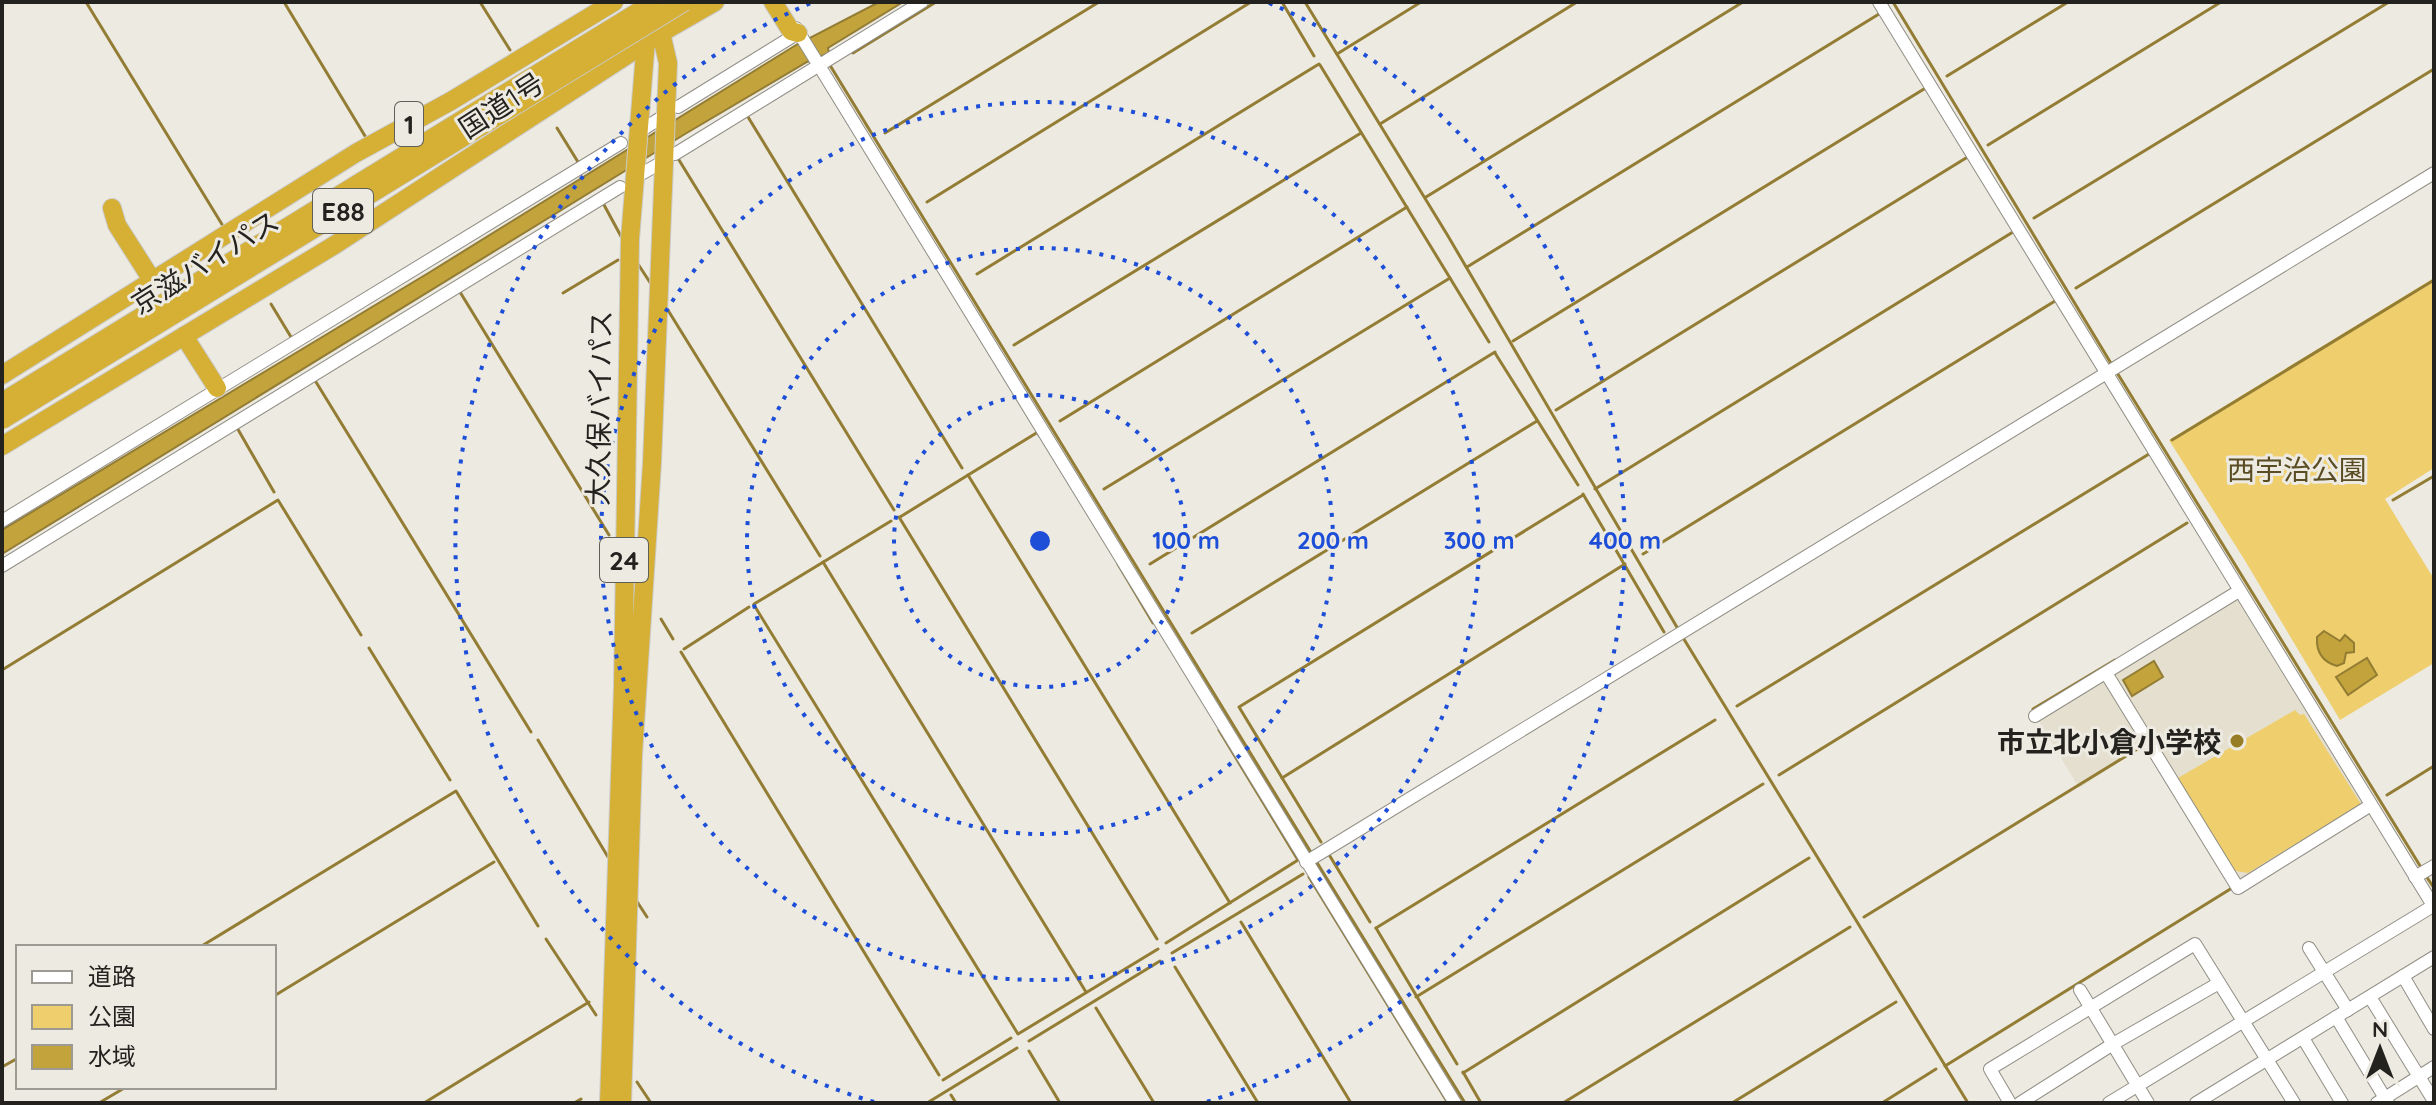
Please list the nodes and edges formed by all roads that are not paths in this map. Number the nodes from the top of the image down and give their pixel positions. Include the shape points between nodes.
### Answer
1 (614, 2) edge
2 (626, 2) edge
3 (684, 2) edge
4 (715, 2) edge
5 (727, 2) edge
6 (773, 2) edge
7 (780, 2) edge
8 (922, 2) edge
9 (1879, 2) edge
10 (648, 4) edge
11 (661, 33) junction
12 (800, 35) junction
13 (643, 46) junction
14 (668, 63) junction
15 (817, 63) junction
16 (607, 69) junction
17 (451, 101) junction
18 (668, 115) junction
19 (634, 138) junction
20 (666, 157) junction
21 (2434, 173) edge
22 (632, 177) junction
23 (112, 208) dead end
24 (151, 274) junction
25 (190, 340) junction
26 (2113, 370) junction
27 (2, 375) edge
28 (219, 387) junction
29 (2, 402) edge
30 (2, 420) edge
31 (2, 446) edge
32 (2, 521) edge
33 (2, 566) edge
34 (2239, 591) junction
35 (2106, 673) junction
36 (2035, 716) dead end
37 (2371, 805) junction
38 (1311, 859) junction
39 (2424, 872) edge
40 (623, 879) junction
41 (2434, 906) edge
42 (2309, 948) dead end
43 (2434, 957) edge
44 (2325, 972) junction
45 (2403, 976) junction
46 (2219, 983) junction
47 (2080, 990) dead end
48 (2370, 997) junction
49 (2091, 1008) junction
50 (2348, 1010) junction
51 (2336, 1017) junction
52 (2242, 1022) junction
53 (2434, 1029) edge
54 (618, 1036) junction
55 (2303, 1038) junction
56 (2113, 1044) junction
57 (2266, 1060) junction
58 (2434, 1067) edge
59 (2418, 1076) junction
60 (2138, 1086) junction
61 (2383, 1101) edge
62 (2434, 1101) edge
63 (609, 1103) edge
64 (622, 1103) edge
65 (1455, 1103) edge
66 (2010, 1103) edge
67 (2020, 1103) edge
68 (2109, 1103) edge
69 (2148, 1103) edge
70 (2196, 1103) edge
71 (2294, 1103) edge
72 (2342, 1103) edge

1 - 17 highway, 国道1号 / 1
2 - 17 highway via 495,81
3 - 30 highway, 京滋バイパス / E88, bridge
4 - 11 highway, 国道1号
5 - 14 highway via 683,31
6 - 12 highway via 791,31
7 - 12 street
8 - 15 street
9 - 26 street
10 - 11 highway, 大久保バイパス
10 - 13 highway, 大久保バイパス / 24
10 - 29 highway, 京滋バイパス / E88, bridge
11 - 13 highway, 国道1号 / 1
11 - 14 highway, 大久保バイパス / 24
12 - 15 street
12 - 18 street
13 - 16 highway, 国道1号 / 1
13 - 19 highway, 大久保バイパス / 24
14 - 18 highway, 大久保バイパス / 24
15 - 20 street
15 - 38 street
16 - 19 highway via 630,80
16 - 25 highway, 国道1号 / 1
17 - 24 highway, 国道1号 / 1 via 356,153 228,235
18 - 19 street
18 - 20 highway, 大久保バイパス / 24
19 - 22 highway, 大久保バイパス / 24
19 - 28 street
20 - 22 street
20 - 40 highway, 大久保バイパス / 24 via 652,463
21 - 26 street
22 - 33 street
22 - 40 highway, 大久保バイパス / 24
23 - 24 highway via 117,225
24 - 27 highway, 国道1号 / 1
25 - 28 highway
25 - 31 highway, 国道1号 / 1
26 - 34 street
26 - 38 street
28 - 32 street
34 - 35 street
34 - 37 street via 2333,729
35 - 36 street
35 - 37 street via 2238,888
37 - 39 street
38 - 65 street via 1446,1078
39 - 41 street
40 - 54 highway, 大久保バイパス / 24
41 - 44 street
42 - 44 street
43 - 45 street
44 - 50 street
44 - 52 street
45 - 48 street
45 - 53 street
46 - 49 street via 2195,944
46 - 52 street
46 - 56 street
47 - 49 street
48 - 50 street
48 - 59 street
49 - 56 street
49 - 66 street via 1990,1069
50 - 51 street
51 - 55 street
51 - 61 street
52 - 57 street
52 - 60 street
54 - 63 highway, 大久保バイパス / 24
54 - 64 highway, 大久保バイパス / 24
55 - 57 street
55 - 72 street
56 - 60 street
56 - 67 street
57 - 70 street
57 - 71 street
58 - 59 street
59 - 61 street
59 - 62 street
60 - 68 street
60 - 69 street

